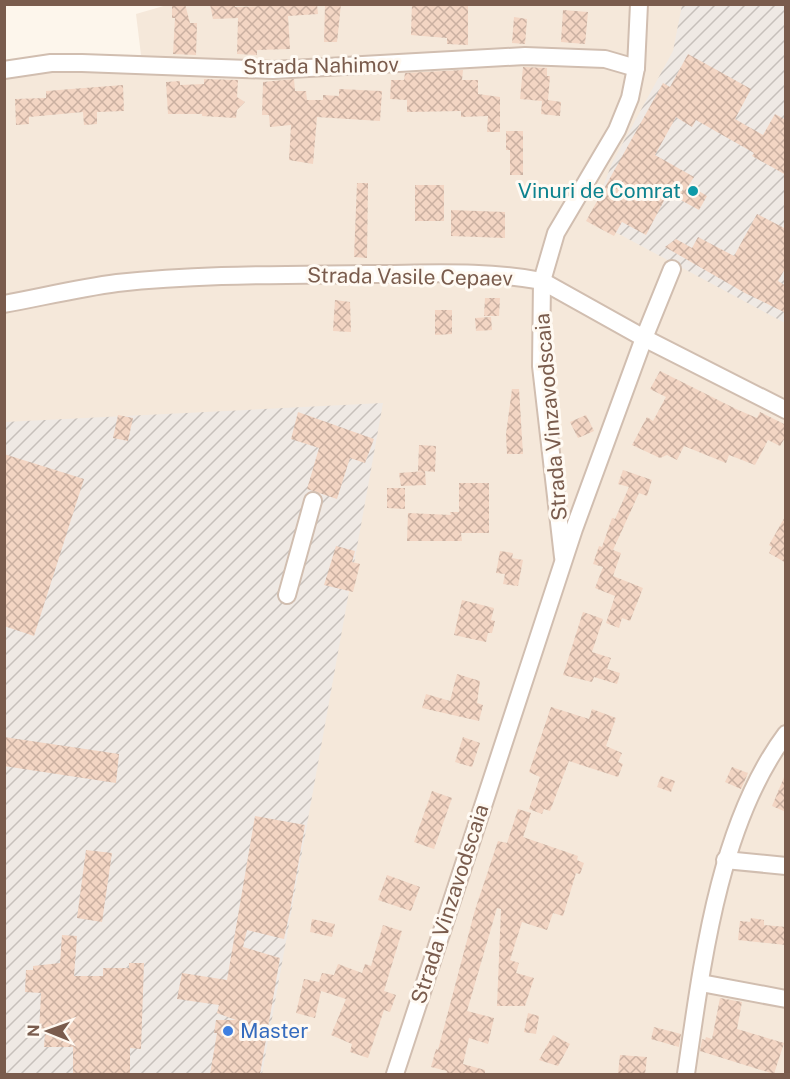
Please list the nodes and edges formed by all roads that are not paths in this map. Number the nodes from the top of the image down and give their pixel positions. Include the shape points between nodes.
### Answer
1 (639, 4) edge
2 (636, 68) junction
3 (4, 70) edge
4 (672, 269) dead end
5 (542, 281) junction
6 (4, 304) edge
7 (644, 338) junction
8 (786, 410) edge
9 (313, 501) dead end
10 (564, 564) junction
11 (287, 596) dead end
12 (786, 734) edge
13 (725, 860) junction
14 (786, 866) edge
15 (701, 983) junction
16 (786, 999) edge
17 (395, 1074) edge
18 (686, 1074) edge

1 - 2 street, Strada Vinzavodscaia
2 - 3 street, Strada Nahimov via 605,59 525,56 273,70 82,63
2 - 5 street, Strada Vinzavodscaia via 630,98 617,130 556,233
4 - 7 street, Strada Vinzavodscaia
5 - 6 street, Strada Vasile Cepaev via 490,274 182,278 94,286
5 - 7 street, Strada Vasile Cepaev
5 - 10 street, Strada Vinzavodscaia via 542,366
7 - 8 street, Strada Vasile Cepaev
7 - 10 street, Strada Vinzavodscaia
9 - 11 street
10 - 17 street, Strada Vinzavodscaia
12 - 13 street via 758,781
13 - 14 street
13 - 15 street
15 - 16 street
15 - 18 street

